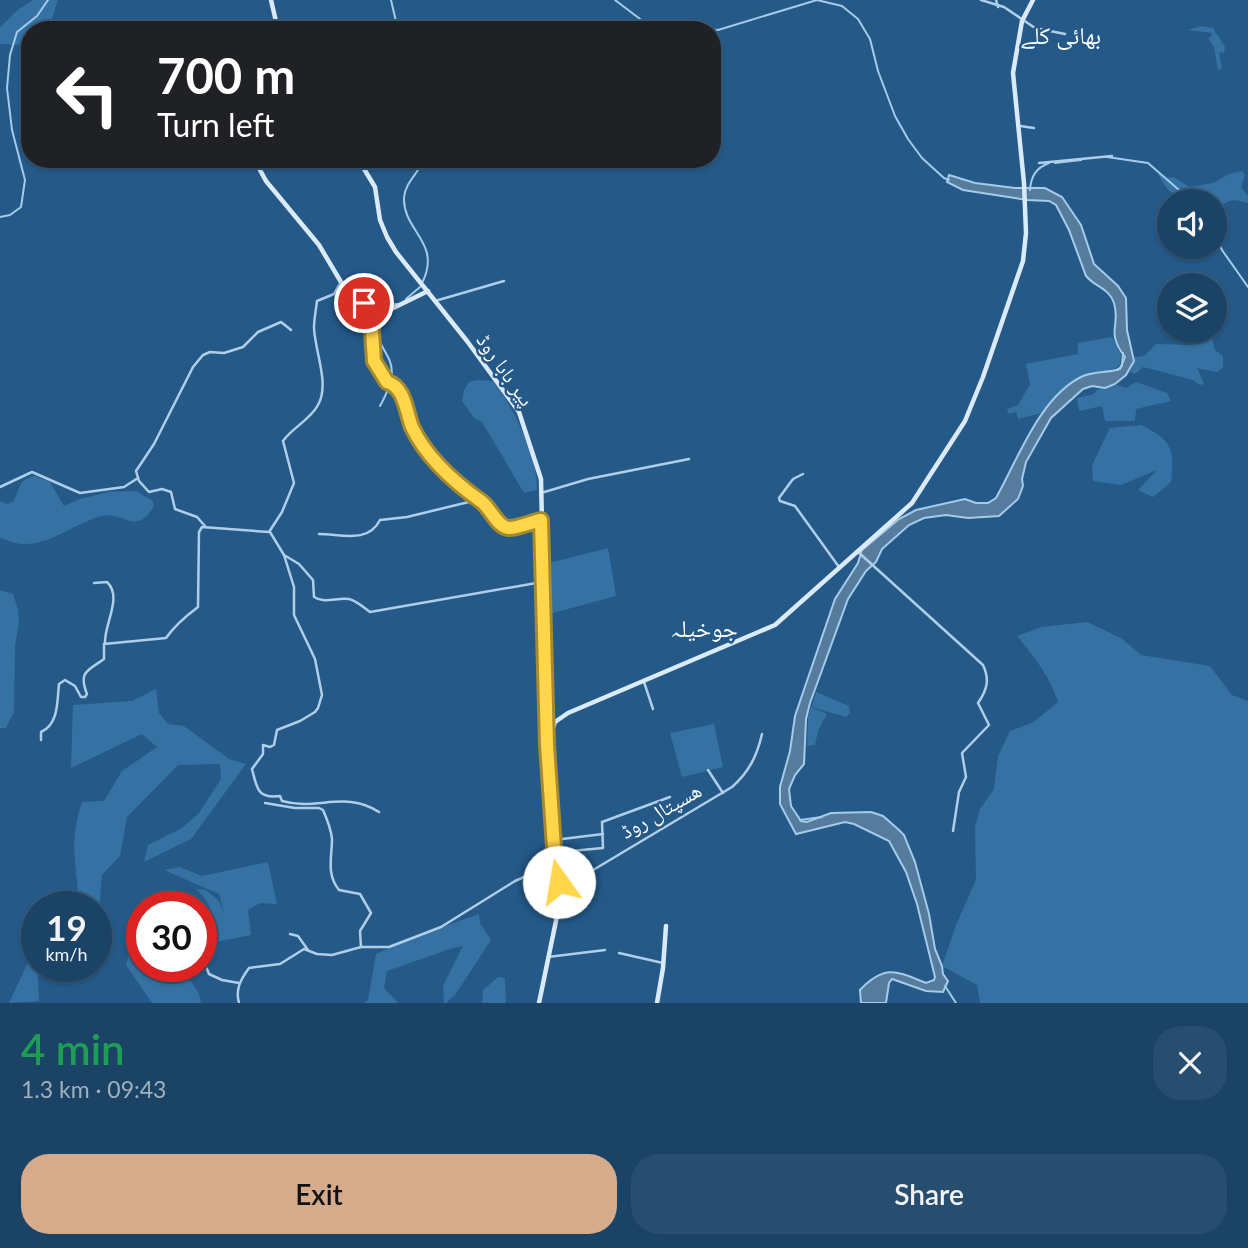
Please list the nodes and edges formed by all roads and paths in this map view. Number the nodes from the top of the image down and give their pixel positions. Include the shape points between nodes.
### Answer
1 (271, 0) edge
2 (981, 0) edge
3 (996, 0) edge
4 (1033, 0) edge
5 (998, 7) junction
6 (1022, 20) junction
7 (276, 21) edge
8 (1065, 34) dead end
9 (1017, 126) junction
10 (1034, 128) dead end
11 (1112, 156) dead end
12 (1039, 163) dead end
13 (259, 168) edge
14 (363, 168) edge
15 (505, 281) dead end
16 (341, 282) junction
17 (428, 291) junction
18 (435, 301) junction
19 (372, 317) junction
20 (291, 331) dead end
21 (689, 459) dead end
22 (803, 474) dead end
23 (138, 478) junction
24 (0, 487) edge
25 (541, 493) junction
26 (477, 500) junction
27 (541, 520) junction
28 (205, 526) junction
29 (270, 531) junction
30 (319, 534) dead end
31 (857, 551) junction
32 (284, 555) junction
33 (839, 567) junction
34 (542, 582) junction
35 (94, 583) dead end
36 (105, 643) junction
37 (644, 682) junction
38 (653, 709) dead end
39 (546, 713) junction
40 (560, 717) junction
41 (762, 734) dead end
42 (41, 740) dead end
43 (547, 745) junction
44 (708, 770) dead end
45 (723, 793) junction
46 (670, 797) dead end
47 (265, 803) dead end
48 (379, 812) dead end
49 (953, 831) dead end
50 (603, 834) junction
51 (570, 838) junction
52 (553, 840) junction
53 (567, 848) junction
54 (554, 849) junction
55 (555, 868) junction
56 (557, 891) junction
57 (666, 926) dead end
58 (290, 934) dead end
59 (360, 947) junction
60 (308, 950) junction
61 (605, 950) dead end
62 (619, 953) dead end
63 (548, 957) junction
64 (663, 963) junction
65 (217, 978) edge
66 (239, 983) junction
67 (239, 1003) edge
68 (539, 1003) edge
69 (657, 1003) edge

1 - 7 main road
2 - 5 street
3 - 5 street
4 - 6 main road
5 - 6 street
6 - 8 street via 1035,28
6 - 9 main road via 1013,73
9 - 10 street
9 - 31 main road via 1026,233 1023,261 983,377 965,421 912,503
11 - 12 street
13 - 16 main road via 319,245
14 - 17 main road, پیر بابا روڈ via 375,187 387,237
15 - 18 street
16 - 19 main road via 362,298
16 - 29 street via 334,293 317,301 314,328 322,392 311,416 283,441 294,483
17 - 18 main road, پیر بابا روڈ
17 - 19 main road
18 - 25 main road, پیر بابا روڈ via 519,412 541,479
19 - 26 street via 374,361 404,402 426,450
20 - 23 street via 281,321 257,332 243,347 203,355 136,471
21 - 25 street
22 - 33 street via 793,480 780,501 795,506
23 - 24 street via 124,487 80,494 32,472
23 - 28 street via 149,492 171,492 175,509 197,517
25 - 27 main road, پیر بابا روڈ
26 - 27 street via 504,527
26 - 30 street via 380,520 365,536
27 - 34 main road, پیر بابا روڈ
28 - 29 street
28 - 36 street via 198,532 198,607 166,638
29 - 32 street
31 - 33 main road
31 - 49 street via 984,665 987,673 985,694 978,703 989,725 962,754 966,777
32 - 34 street via 305,570 318,600 348,599 370,612
32 - 48 street via 294,587 294,615 315,659 322,695 318,708 277,730 274,745 263,745 263,754 252,769 257,789 262,795 280,796 295,804 356,801
33 - 37 main road via 775,625
34 - 39 main road, پیر بابا روڈ
35 - 36 street via 107,582 113,591
36 - 42 street via 104,659 85,673 86,696 81,697 65,680 59,684 55,713 41,732
37 - 38 street
37 - 40 main road
39 - 40 main road
39 - 43 main road, پیر بابا روڈ
40 - 43 main road
41 - 45 street, ھسپتال روڈ via 750,768
43 - 52 main road, پیر بابا روڈ
44 - 45 street
45 - 56 street, ھسپتال روڈ via 568,885 559,882
46 - 50 street via 603,821
47 - 59 street via 323,810 332,837 329,866 334,883 340,890 360,894 371,913 360,931
50 - 51 street
50 - 53 street via 603,848
51 - 52 street
51 - 53 street
52 - 54 main road, پیر بابا روڈ
53 - 54 street
54 - 55 main road, پیر بابا روڈ
55 - 56 main road, پیر بابا روڈ
55 - 59 street via 499,889 441,927 390,947
56 - 63 main road, پیر بابا روڈ
57 - 64 main road
58 - 60 street via 298,936
59 - 60 street via 332,955
60 - 66 street via 280,964 249,968
61 - 63 street
62 - 64 street
63 - 68 main road, پیر بابا روڈ
64 - 69 main road
65 - 66 street
66 - 67 street

